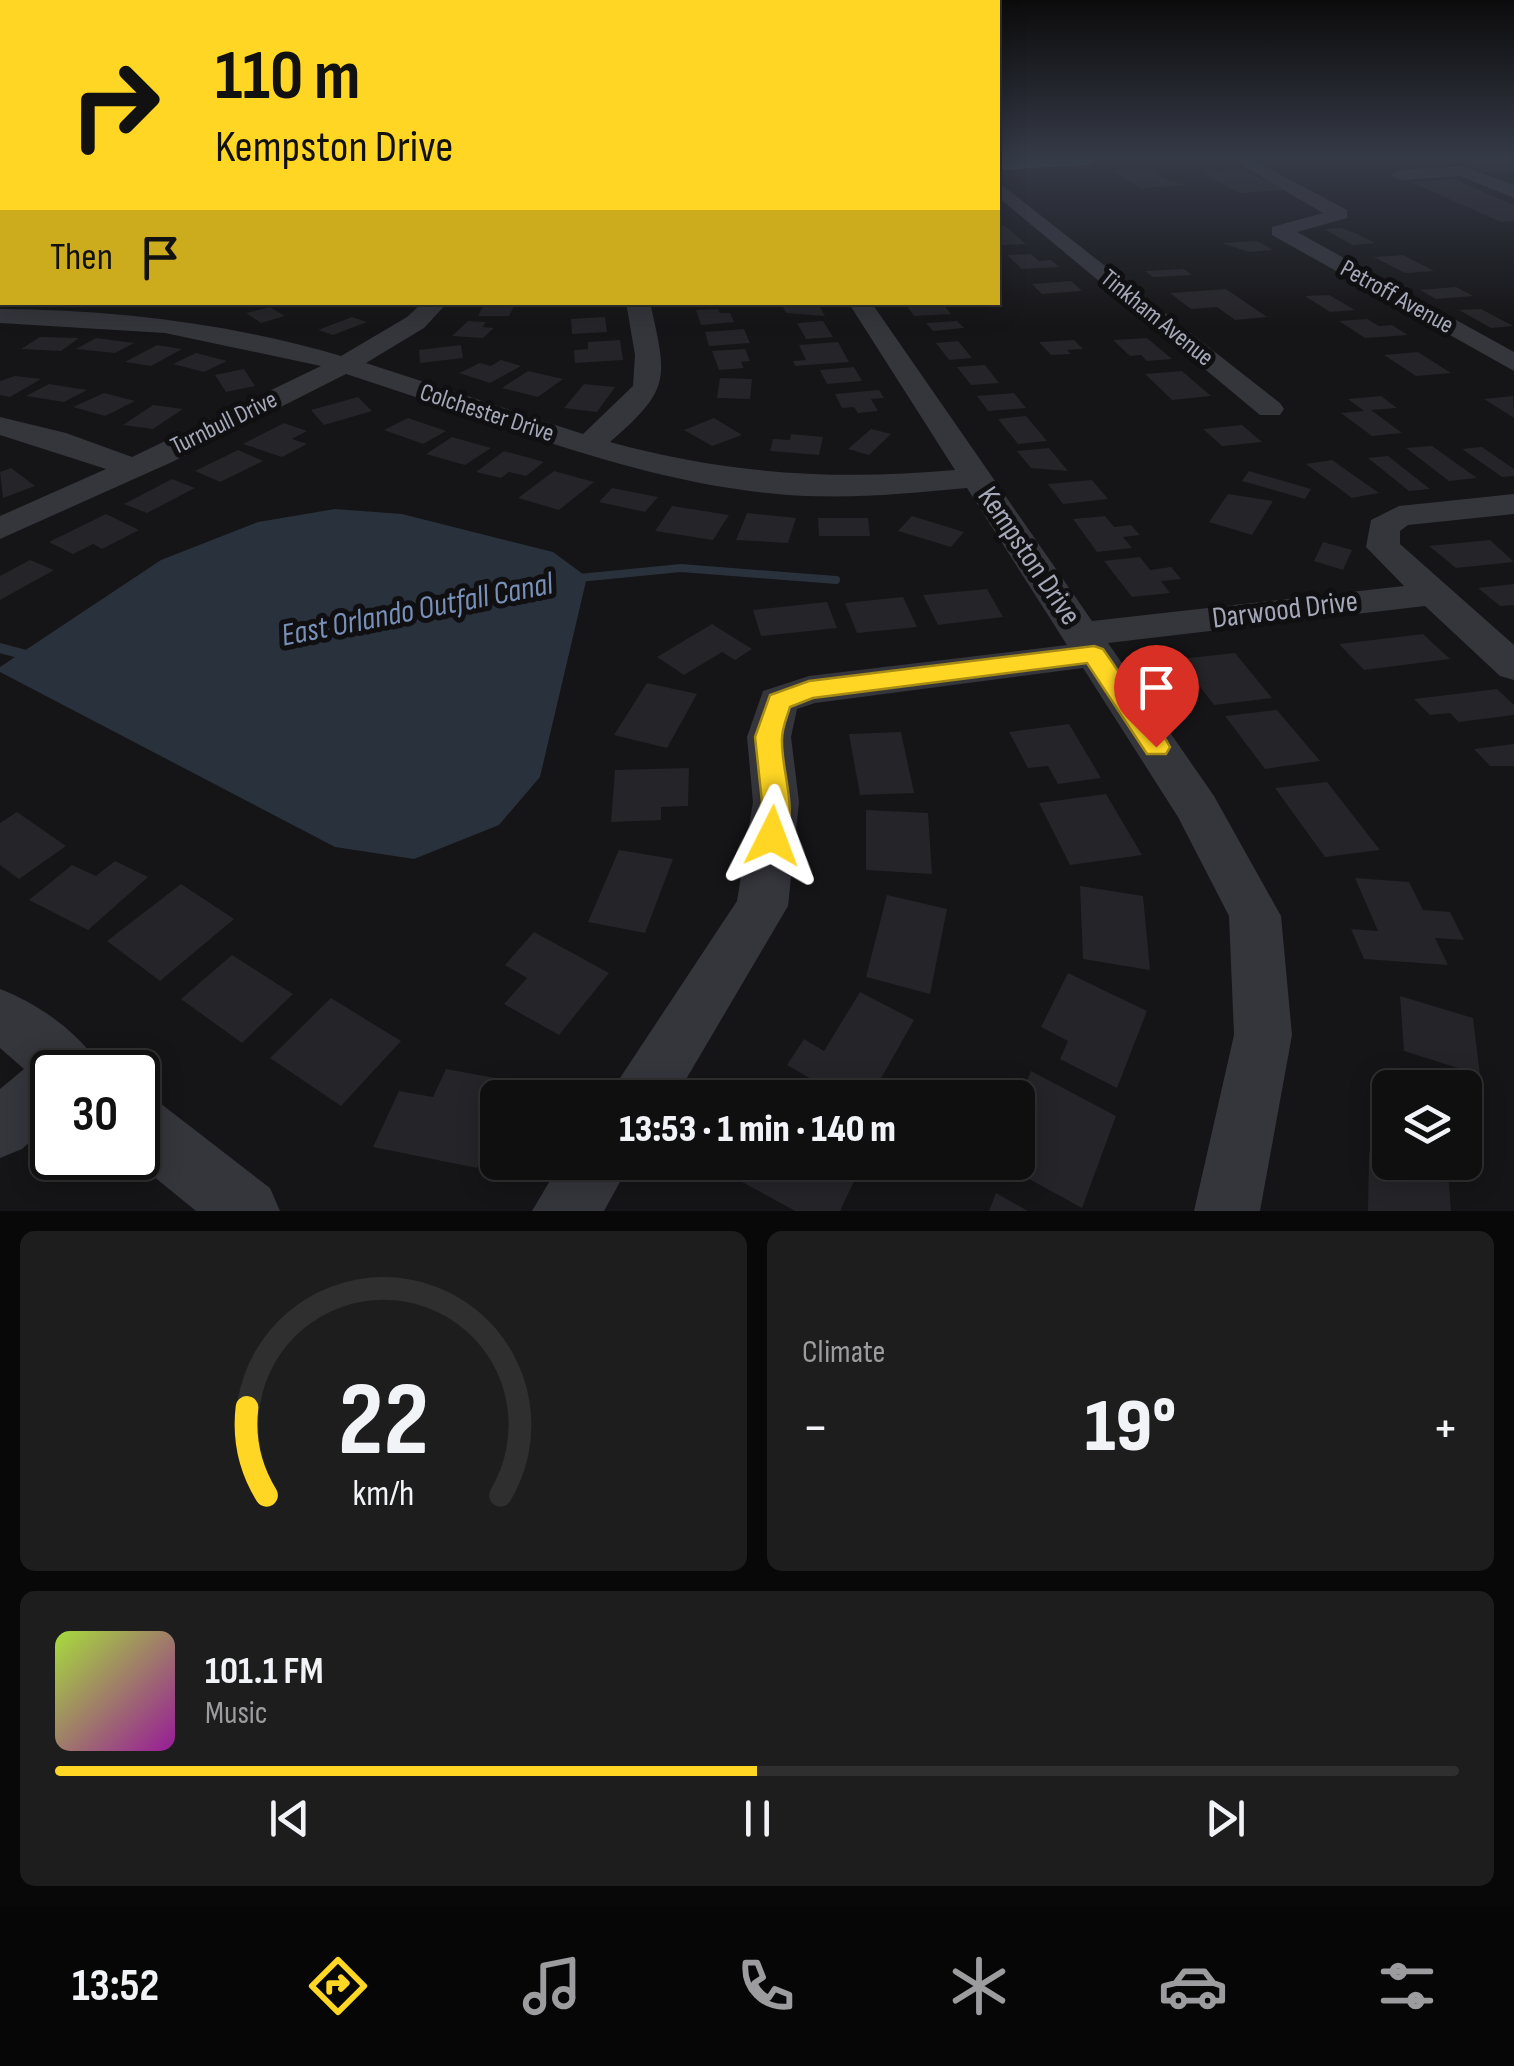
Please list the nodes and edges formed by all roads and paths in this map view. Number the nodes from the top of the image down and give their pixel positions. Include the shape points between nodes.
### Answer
1 (1032, 216) edge
2 (1335, 216) edge
3 (207, 305) edge
4 (434, 305) edge
5 (639, 305) edge
6 (861, 305) edge
7 (0, 316) edge
8 (172, 326) junction
9 (1514, 363) edge
10 (341, 367) junction
11 (1270, 409) dead end
12 (0, 426) edge
13 (588, 445) junction
14 (132, 467) junction
15 (977, 478) junction
16 (1514, 504) edge
17 (0, 529) edge
18 (1429, 594) junction
19 (1088, 644) junction
20 (1514, 667) edge
21 (0, 1014) edge
22 (39, 1050) edge
23 (653, 1080) edge
24 (30, 1103) edge
25 (0, 1128) edge
26 (160, 1142) edge
27 (587, 1180) edge
28 (246, 1211) edge
29 (565, 1211) edge
30 (1226, 1211) edge

1 - 11 street, Tinkham Avenue
2 - 9 street, Petroff Avenue via 1280,231
3 - 8 street
4 - 10 street, Turnbull Drive via 410,330
5 - 13 street via 652,377 644,398
6 - 15 street, Kempston Drive
7 - 8 street, Colchester Drive
8 - 10 street, Colchester Drive
10 - 13 street, Colchester Drive
10 - 14 street, Turnbull Drive
12 - 14 street
13 - 15 street, Colchester Drive via 771,484 857,488
14 - 17 street, Turnbull Drive
15 - 19 street, Kempston Drive
16 - 18 street via 1399,516 1383,527 1383,547
18 - 19 street, Darwood Drive
18 - 20 street
19 - 23 street, Darwood Drive via 809,690 778,702 768,737 776,802 762,906
19 - 30 street, Kempston Drive via 1197,808 1255,916 1263,1035
21 - 22 street
24 - 25 street
26 - 28 street
27 - 29 street

